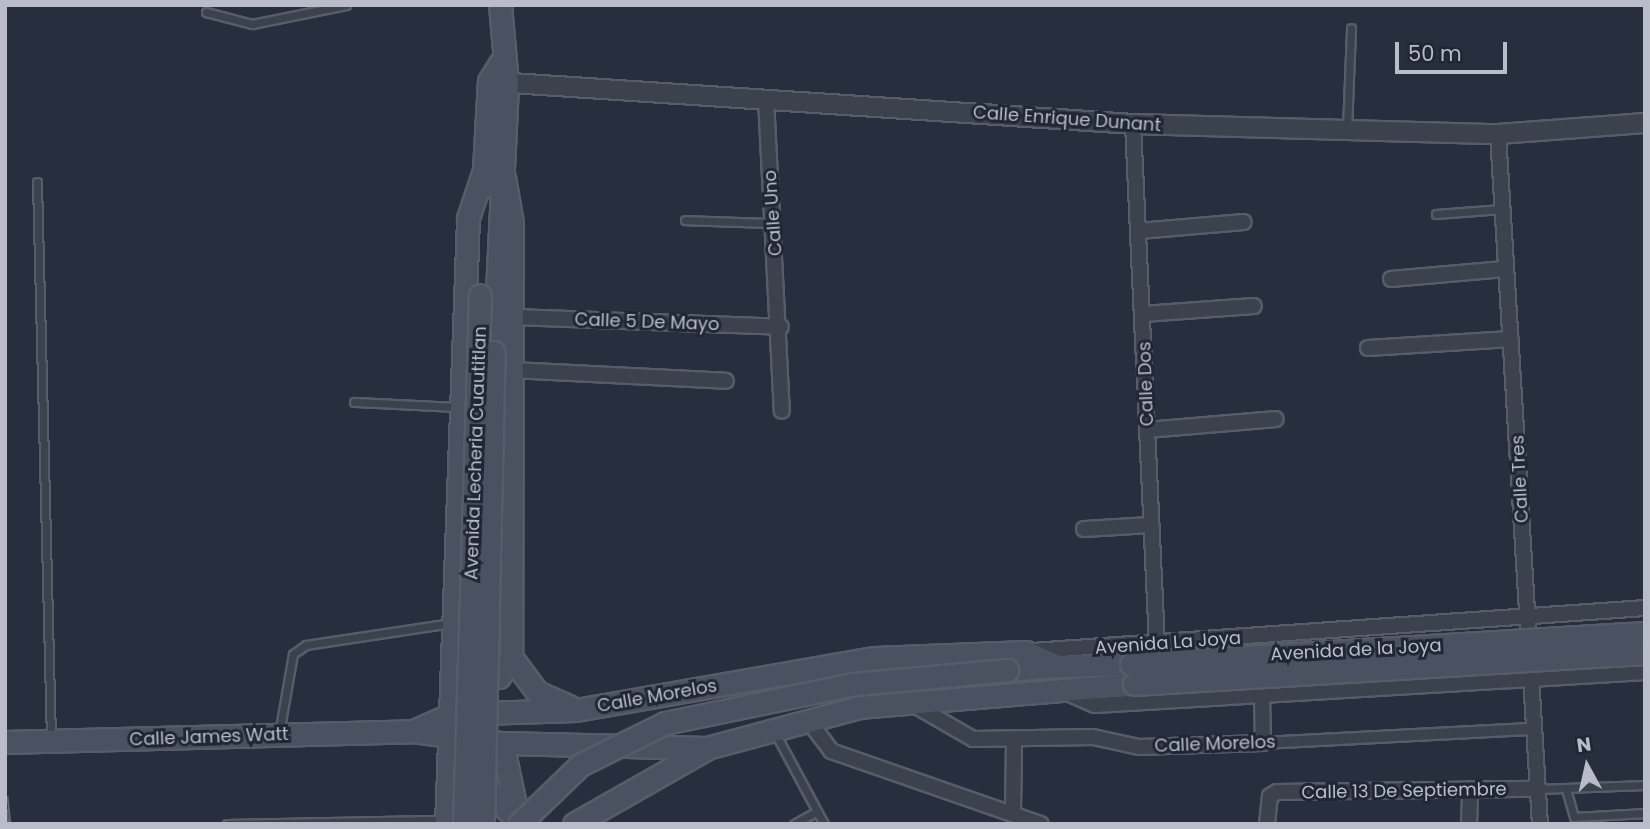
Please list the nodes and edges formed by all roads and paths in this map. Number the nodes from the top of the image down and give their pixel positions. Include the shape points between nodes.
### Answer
1 (345, 5) edge
2 (500, 5) edge
3 (206, 12) dead end
4 (1351, 28) dead end
5 (498, 83) junction
6 (766, 99) junction
7 (1645, 123) edge
8 (1133, 124) junction
9 (1347, 130) junction
10 (1498, 134) junction
11 (494, 175) junction
12 (37, 182) dead end
13 (1502, 209) junction
14 (1436, 214) dead end
15 (685, 220) dead end
16 (1244, 222) dead end
17 (773, 223) junction
18 (1139, 231) junction
19 (1505, 269) junction
20 (1391, 279) dead end
21 (1254, 306) dead end
22 (1143, 314) junction
23 (514, 317) junction
24 (781, 327) junction
25 (1511, 339) junction
26 (1368, 348) dead end
27 (512, 370) junction
28 (726, 381) dead end
29 (354, 402) dead end
30 (462, 407) junction
31 (782, 411) dead end
32 (1276, 419) dead end
33 (1148, 430) junction
34 (1152, 525) junction
35 (1084, 529) dead end
36 (1645, 608) edge
37 (1528, 616) junction
38 (455, 622) junction
39 (1645, 633) edge
40 (1157, 644) junction
41 (1026, 652) junction
42 (1645, 653) edge
43 (512, 657) junction
44 (1062, 666) junction
45 (1645, 673) edge
46 (453, 676) junction
47 (1530, 682) junction
48 (1064, 689) junction
49 (1262, 697) junction
50 (907, 701) junction
51 (576, 710) junction
52 (452, 714) junction
53 (808, 720) junction
54 (774, 729) junction
55 (1534, 729) junction
56 (412, 731) junction
57 (279, 734) junction
58 (451, 739) junction
59 (51, 741) junction
60 (1014, 741) junction
61 (5, 742) edge
62 (502, 743) junction
63 (1263, 743) junction
64 (707, 748) junction
65 (1645, 785) edge
66 (1470, 789) junction
67 (1538, 789) junction
68 (1566, 789) junction
69 (448, 796) junction
70 (817, 811) junction
71 (1645, 813) edge
72 (1013, 814) junction
73 (452, 822) edge
74 (519, 823) edge
75 (227, 824) edge
76 (483, 824) edge
77 (574, 824) edge
78 (794, 824) edge
79 (824, 824) edge
80 (1041, 824) edge
81 (1268, 824) edge
82 (1469, 824) edge
83 (1540, 824) edge

1 - 3 lane via 253,24
2 - 5 main road
4 - 9 lane
5 - 6 street, Calle Enrique Dunant
5 - 11 main road, Avenida Lecheria Cuautitlan
6 - 8 street, Calle Enrique Dunant
6 - 17 street, Calle Uno
7 - 10 street, Calle Enrique Dunant
8 - 9 street, Calle Enrique Dunant
8 - 18 street, Calle Dos
9 - 10 street, Calle Enrique Dunant
10 - 13 street, Calle Tres
11 - 23 main road via 512,223
11 - 30 main road via 468,218
11 - 73 main road, Avenida Lecheria Cuautitlan, bridge via 480,295
11 - 76 main road, Avenida Lecheria Cuautitlan, bridge via 497,219
12 - 59 lane
13 - 14 lane
13 - 19 street, Calle Tres
15 - 17 lane
16 - 18 street
17 - 24 street, Calle Uno
18 - 22 street, Calle Dos
19 - 20 street
19 - 25 street, Calle Tres
21 - 22 street
22 - 33 street, Calle Dos
23 - 24 street, Calle 5 De Mayo
23 - 27 main road
24 - 31 street, Calle Uno
25 - 26 street
25 - 37 street, Calle Tres
27 - 28 street
27 - 43 main road
29 - 30 lane
30 - 38 main road
32 - 33 street
33 - 34 street, Calle Dos
34 - 35 street
34 - 40 street, Calle Dos
36 - 37 street, Avenida La Joya
37 - 40 street, Avenida La Joya
37 - 47 street, Calle Tres
38 - 46 main road
38 - 57 lane via 306,645 287,666
39 - 44 main road, Avenida de la Joya, bridge
40 - 41 street, Avenida La Joya
41 - 44 main road, Calle Morelos
41 - 51 main road, Calle Morelos via 875,658
42 - 48 main road, Avenida de la Joya, bridge
43 - 46 main road via 490,681
43 - 51 main road via 537,692
44 - 74 main road, Avenida de la Joya, bridge via 854,684 665,723 580,765
45 - 47 street
46 - 52 main road
47 - 49 street
47 - 55 street, Calle Tres
48 - 49 street via 1095,705
48 - 50 main road
49 - 63 street
50 - 53 main road
50 - 60 street, Calle Morelos via 959,734
51 - 52 main road, Calle Morelos
52 - 56 main road, Calle James Watt
52 - 58 main road
53 - 54 main road
53 - 72 street via 831,751
54 - 64 main road
54 - 70 lane
55 - 63 street, Calle Morelos
55 - 67 street, Calle Tres
56 - 57 main road, Calle James Watt
56 - 58 main road, Calle James Watt
57 - 59 main road, Calle James Watt
58 - 62 main road
58 - 69 main road
59 - 61 main road, Calle James Watt
60 - 63 street, Calle Morelos via 1093,737 1139,747
60 - 72 street
62 - 64 main road
62 - 74 main road
64 - 77 main road
65 - 68 lane
66 - 67 street, Calle 13 De Septiembre
66 - 81 street, Calle 13 De Septiembre via 1270,796
66 - 82 street
67 - 68 lane
67 - 83 street, Calle Tres
68 - 71 lane via 1574,817
69 - 73 main road
69 - 74 main road via 480,785
70 - 78 lane
70 - 79 lane
72 - 80 street
73 - 75 lane

